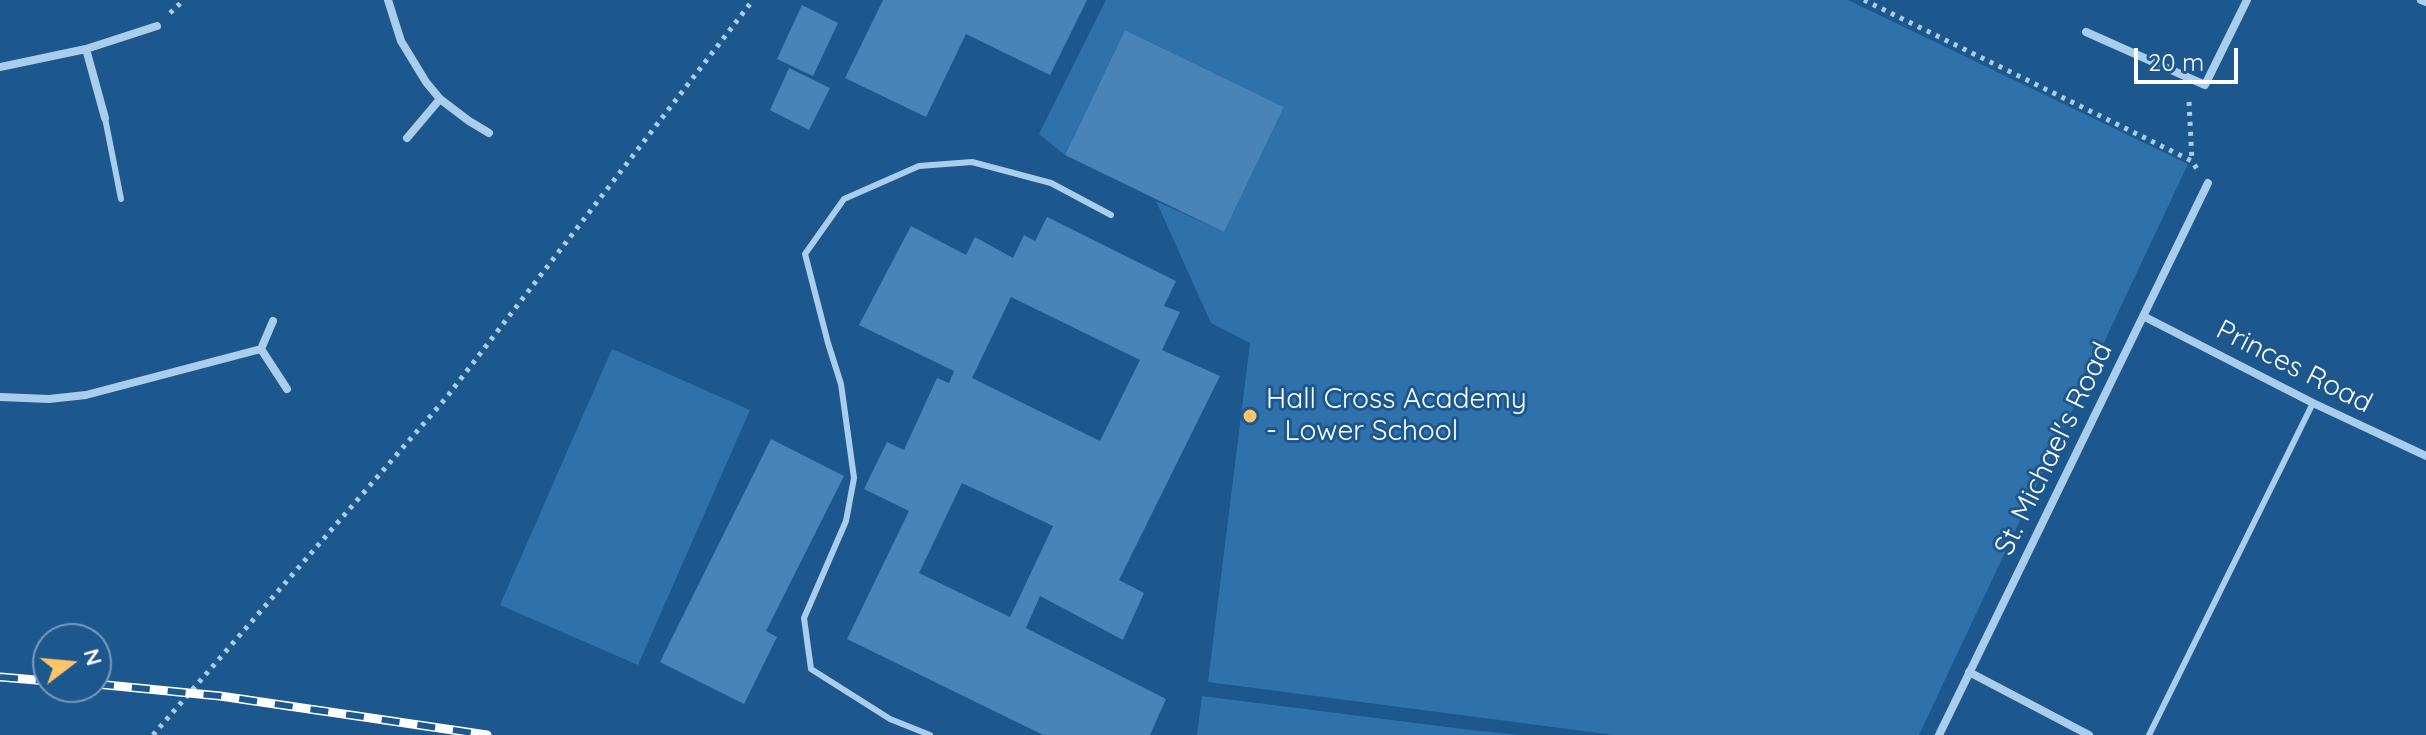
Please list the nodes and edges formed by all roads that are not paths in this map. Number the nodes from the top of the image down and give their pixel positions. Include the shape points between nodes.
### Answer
1 (388, 0) edge
2 (2247, 0) edge
3 (157, 26) dead end
4 (2086, 32) dead end
5 (86, 49) junction
6 (0, 67) edge
7 (440, 99) junction
8 (105, 118) joint
9 (489, 133) dead end
10 (407, 138) dead end
11 (2208, 183) road end
12 (121, 199) dead end
13 (1111, 215) dead end
14 (2143, 316) junction
15 (273, 321) dead end
16 (261, 349) junction
17 (287, 389) dead end
18 (0, 397) edge
19 (2313, 403) junction
20 (2426, 456) edge
21 (1969, 672) junction
22 (930, 735) edge
23 (1939, 735) edge
24 (2089, 735) edge
25 (2149, 735) edge

1 - 7 street via 401,41
2 - 4 street via 2205,85
3 - 5 street
5 - 6 street
5 - 8 street
7 - 9 street
7 - 10 street
8 - 12 lane
11 - 14 street, St. Michael's Road
13 - 22 lane via 1051,183 972,162 919,166 844,199 805,254 841,384 854,478 846,521 804,618 811,669 890,719
14 - 19 street, Princes Road
14 - 21 street, St. Michael's Road
15 - 16 street
16 - 17 street
16 - 18 street via 86,395
19 - 20 street, Princes Road
19 - 25 lane
21 - 23 street, St. Michael's Road
21 - 24 street

